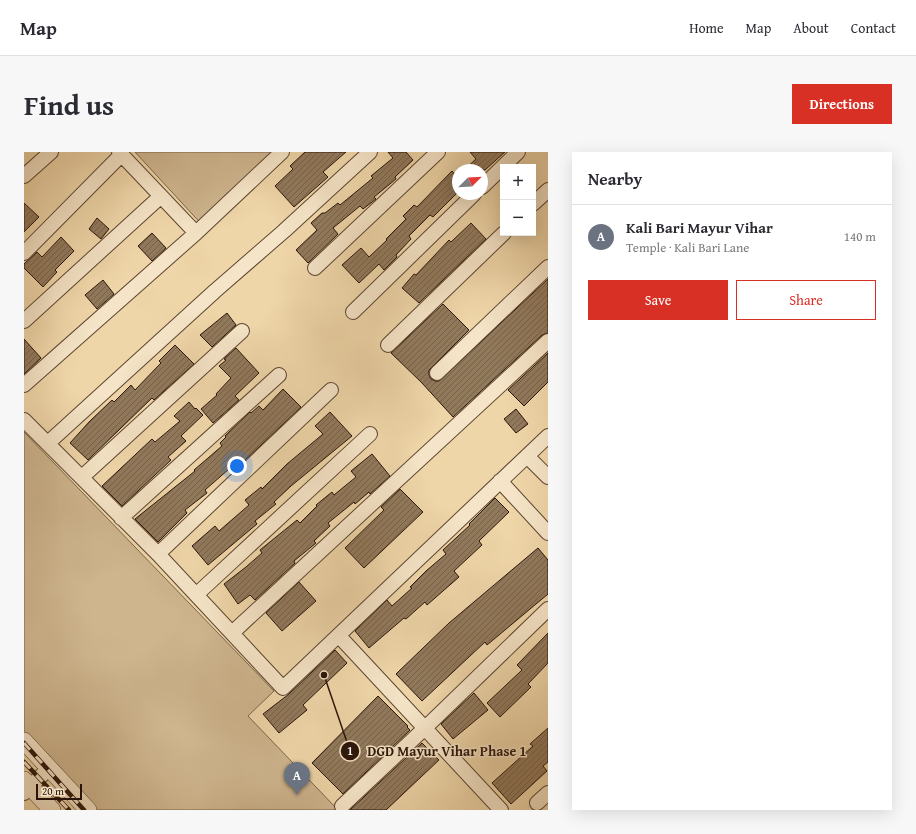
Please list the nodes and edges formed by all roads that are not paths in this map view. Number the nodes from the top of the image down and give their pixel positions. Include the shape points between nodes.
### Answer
1 (51, 152) edge
2 (282, 152) edge
3 (370, 152) edge
4 (438, 152) edge
5 (518, 152) edge
6 (120, 153) edge
7 (24, 176) edge
8 (488, 181) edge
9 (548, 190) edge
10 (160, 197) junction
11 (468, 200) edge
12 (536, 201) edge
13 (196, 233) junction
14 (501, 236) edge
15 (24, 253) edge
16 (548, 267) edge
17 (315, 268) dead end
18 (352, 312) dead end
19 (24, 321) edge
20 (242, 331) dead end
21 (548, 341) edge
22 (388, 345) dead end
23 (437, 373) dead end
24 (279, 375) dead end
25 (24, 385) edge
26 (331, 390) dead end
27 (24, 420) edge
28 (370, 434) dead end
29 (548, 436) edge
30 (48, 443) junction
31 (527, 456) junction
32 (82, 477) junction
33 (548, 477) edge
34 (500, 482) junction
35 (121, 518) junction
36 (548, 534) edge
37 (158, 554) junction
38 (197, 594) junction
39 (548, 609) edge
40 (232, 633) junction
41 (339, 636) junction
42 (425, 728) junction
43 (24, 741) edge
44 (49, 768) junction
45 (26, 787) edge
46 (548, 792) edge
47 (537, 803) dead end
48 (342, 806) dead end
49 (52, 810) edge
50 (88, 810) edge
51 (501, 810) edge

1 - 7 street
2 - 13 street
3 - 30 street
4 - 17 street
5 - 8 street
6 - 10 street
6 - 15 street
9 - 12 street
10 - 13 street
10 - 19 street
11 - 18 street
13 - 25 street
14 - 22 street
16 - 23 street
20 - 32 street
21 - 40 street
24 - 35 street
26 - 37 street
27 - 30 street
28 - 38 street
29 - 31 street
30 - 32 street
31 - 33 street
31 - 34 street
32 - 35 street
34 - 36 street
34 - 41 street
35 - 37 street
37 - 38 street
38 - 40 street
39 - 42 street
40 - 41 street via 283,688
41 - 42 street
42 - 48 street
42 - 51 street
43 - 44 street
44 - 45 street
44 - 50 street
45 - 49 street
46 - 47 street

